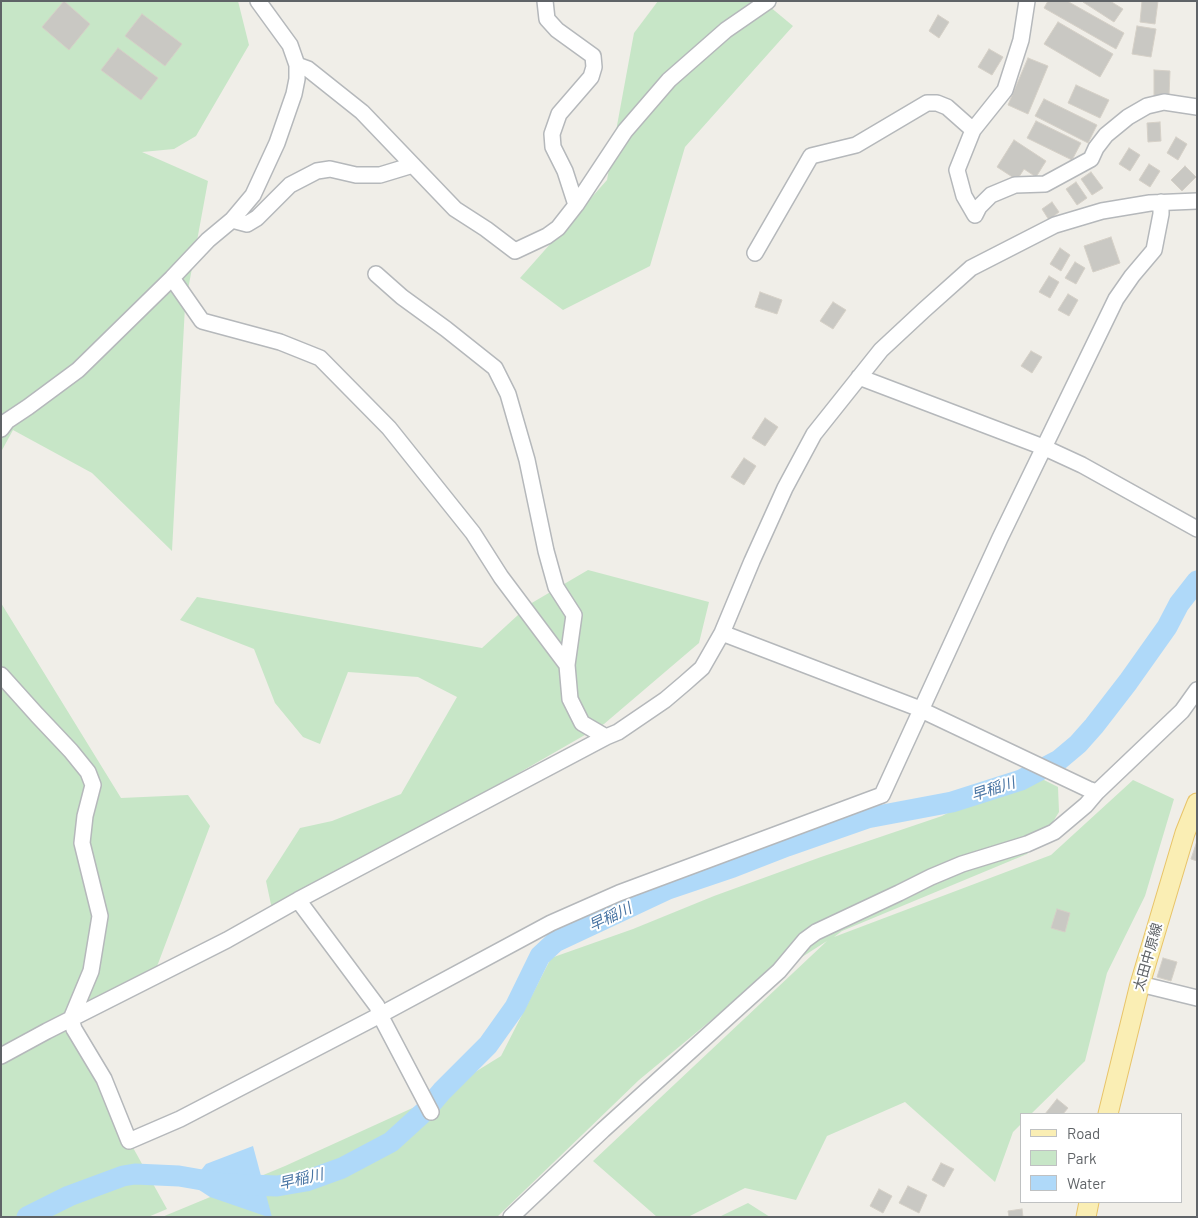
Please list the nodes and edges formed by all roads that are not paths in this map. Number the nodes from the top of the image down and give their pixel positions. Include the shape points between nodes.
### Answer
1 (258, 1) edge
2 (545, 1) edge
3 (768, 1) edge
4 (1026, 1) edge
5 (297, 66) junction
6 (1197, 107) edge
7 (973, 130) junction
8 (413, 166) junction
9 (1197, 201) edge
10 (1161, 202) junction
11 (576, 205) junction
12 (232, 220) junction
13 (755, 253) dead end
14 (376, 274) dead end
15 (172, 278) junction
16 (860, 377) junction
17 (1, 429) edge
18 (1043, 447) junction
19 (1197, 529) edge
20 (722, 633) junction
21 (567, 665) junction
22 (1, 675) edge
23 (1197, 690) edge
24 (921, 710) junction
25 (606, 737) junction
26 (1097, 792) junction
27 (1197, 803) edge
28 (298, 900) junction
29 (1140, 984) junction
30 (1197, 998) edge
31 (380, 1014) junction
32 (71, 1019) junction
33 (1, 1056) edge
34 (431, 1112) dead end
35 (1108, 1113) edge
36 (1089, 1203) edge
37 (511, 1217) edge
38 (1086, 1217) edge

1 - 5 street via 290,45
2 - 11 street via 547,19 556,30 593,56 591,77 559,114 552,134 553,147
3 - 11 street via 726,30 669,80 625,131
4 - 7 street via 1021,40 1005,90
5 - 8 street via 308,69 362,112
5 - 12 street via 294,94 277,143 253,195
6 - 7 street via 1164,102 1147,106 1106,135 1091,159 1045,184 1015,185 991,196 975,215 964,196 957,170
7 - 13 street via 947,107 927,103 856,145 811,156
8 - 11 street via 455,209 515,251 558,228
8 - 12 street via 380,175 356,175 330,169 317,172 290,185 247,224
9 - 10 street
10 - 16 street via 1102,211 1055,225 971,268 881,350
10 - 18 street via 1154,250 1116,299
12 - 15 street
14 - 21 street via 495,368 508,394 556,586 574,615
15 - 17 street via 78,370 7,421
15 - 21 street via 202,321 280,342 320,358 389,428 473,533 501,577
16 - 18 street
16 - 20 street via 814,434 752,561
18 - 19 street
18 - 24 street
20 - 24 street
20 - 25 street via 702,668 685,684 618,732
21 - 25 street via 570,699 582,723
22 - 32 street via 71,751 88,772 93,785 82,843 100,916 91,971
23 - 26 street via 1182,711
24 - 26 street
24 - 31 street via 882,795 610,896 551,923
25 - 28 street
26 - 37 street via 1054,832 946,870 816,932 779,971
27 - 29 main road, 太田中原線
28 - 31 street
28 - 32 street
29 - 30 street
29 - 35 main road, 太田中原線
31 - 32 street via 180,1119 129,1141 104,1079
31 - 34 street
32 - 33 street
36 - 38 main road

